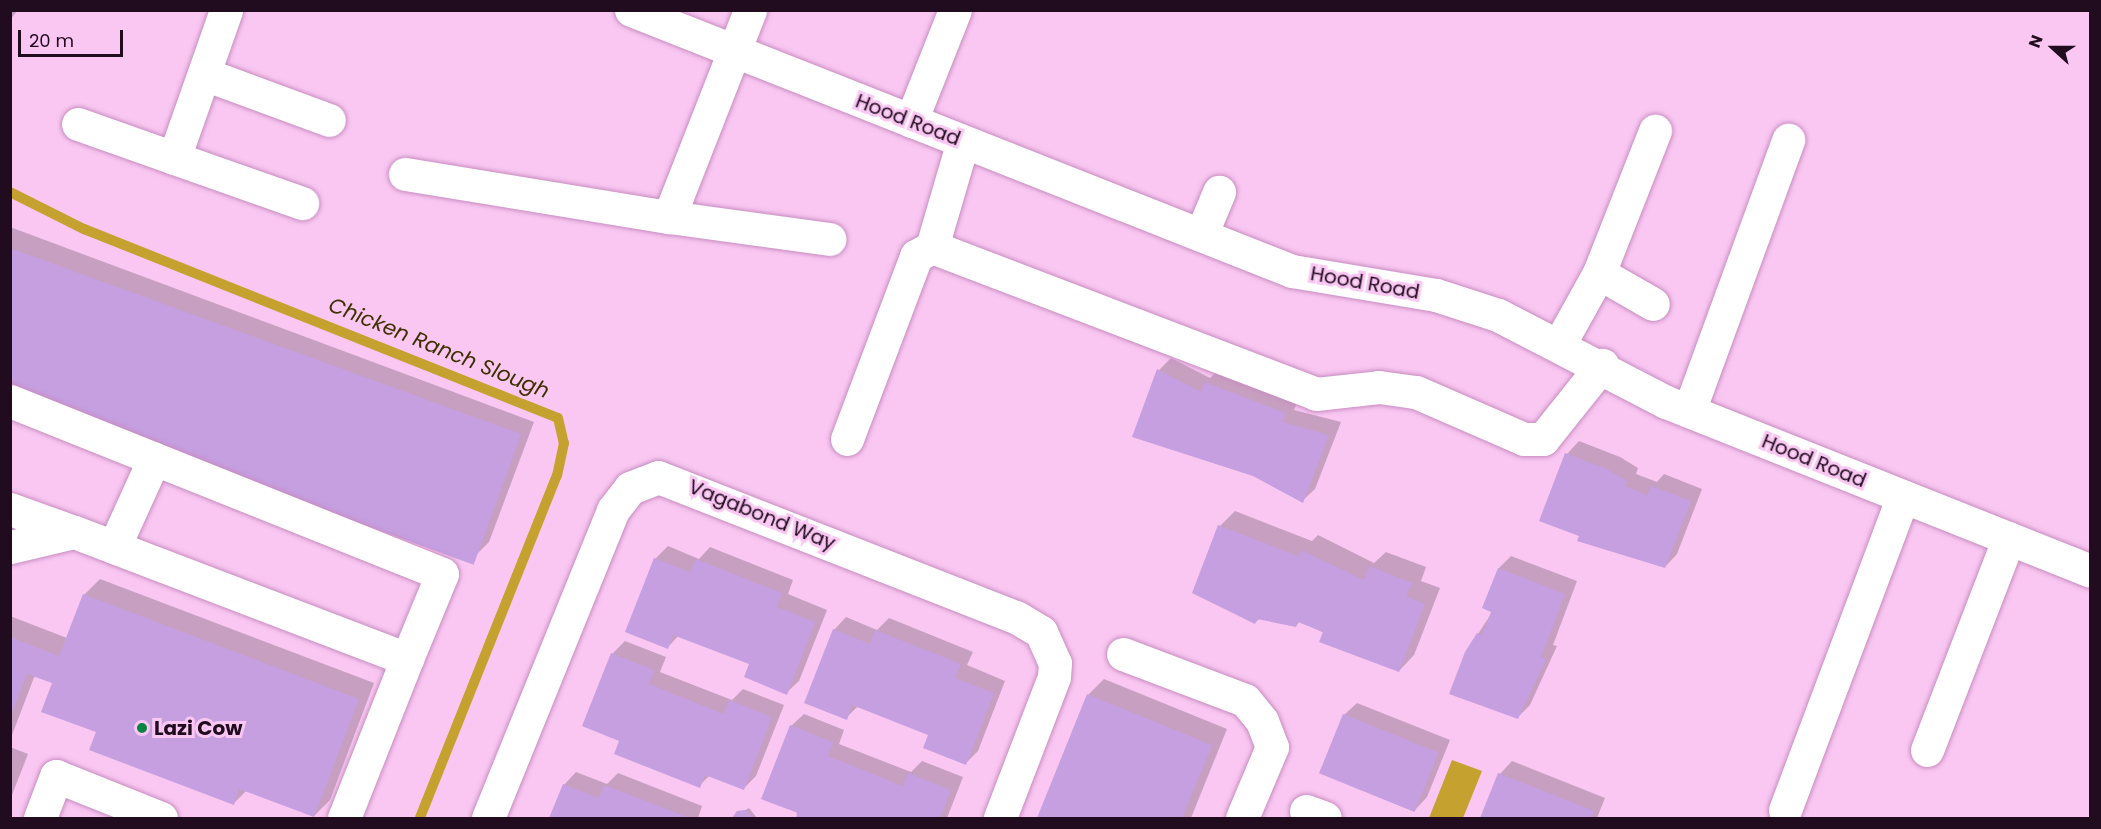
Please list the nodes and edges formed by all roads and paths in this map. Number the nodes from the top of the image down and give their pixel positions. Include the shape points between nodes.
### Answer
1 (226, 10) edge
2 (632, 10) edge
3 (750, 10) edge
4 (955, 10) edge
5 (732, 50) junction
6 (204, 74) junction
7 (329, 120) dead end
8 (910, 121) junction
9 (78, 124) dead end
10 (1655, 131) dead end
11 (1788, 140) dead end
12 (963, 141) junction
13 (174, 158) junction
14 (405, 174) dead end
15 (1219, 192) dead end
16 (302, 203) dead end
17 (669, 217) junction
18 (1201, 235) junction
19 (830, 239) dead end
20 (932, 247) junction
21 (1599, 273) junction
22 (1653, 304) dead end
23 (1560, 343) junction
24 (1602, 365) junction
25 (10, 401) edge
26 (1689, 411) junction
27 (847, 439) dead end
28 (154, 459) junction
29 (1903, 496) junction
30 (10, 509) edge
31 (75, 532) junction
32 (2009, 538) junction
33 (10, 547) edge
34 (114, 547) junction
35 (2090, 570) edge
36 (1123, 654) dead end
37 (406, 659) junction
38 (1927, 750) dead end
39 (1785, 810) dead end
40 (39, 819) edge
41 (161, 819) edge
42 (344, 819) edge
43 (488, 819) edge
44 (1000, 819) edge
45 (1242, 819) edge

1 - 6 street
2 - 5 street, Hood Road
3 - 5 street
4 - 8 street
5 - 8 street, Hood Road
5 - 17 street
6 - 7 street
6 - 13 street
8 - 12 street, Hood Road
9 - 13 street
10 - 21 street
11 - 26 street
12 - 18 street, Hood Road
12 - 20 street
13 - 16 street
14 - 17 street
15 - 18 street
17 - 19 street
18 - 23 street, Hood Road via 1292,271 1436,295
20 - 24 street via 1316,394 1379,387 1416,392 1524,439 1543,439
20 - 27 street via 916,256
21 - 22 street
21 - 23 street
23 - 24 street, Hood Road
24 - 26 street, Hood Road
25 - 28 street
26 - 29 street, Hood Road
28 - 34 street
28 - 37 street via 442,574
29 - 32 street, Hood Road
29 - 39 street
30 - 31 street
31 - 33 street
31 - 34 street
32 - 35 street, Hood Road
32 - 38 street
34 - 37 street
36 - 45 street via 1245,700 1262,721 1272,747
37 - 42 street
40 - 41 street via 57,776
43 - 44 street, Vagabond Way via 613,510 630,488 658,477 1016,617 1041,632 1055,663 1054,677

